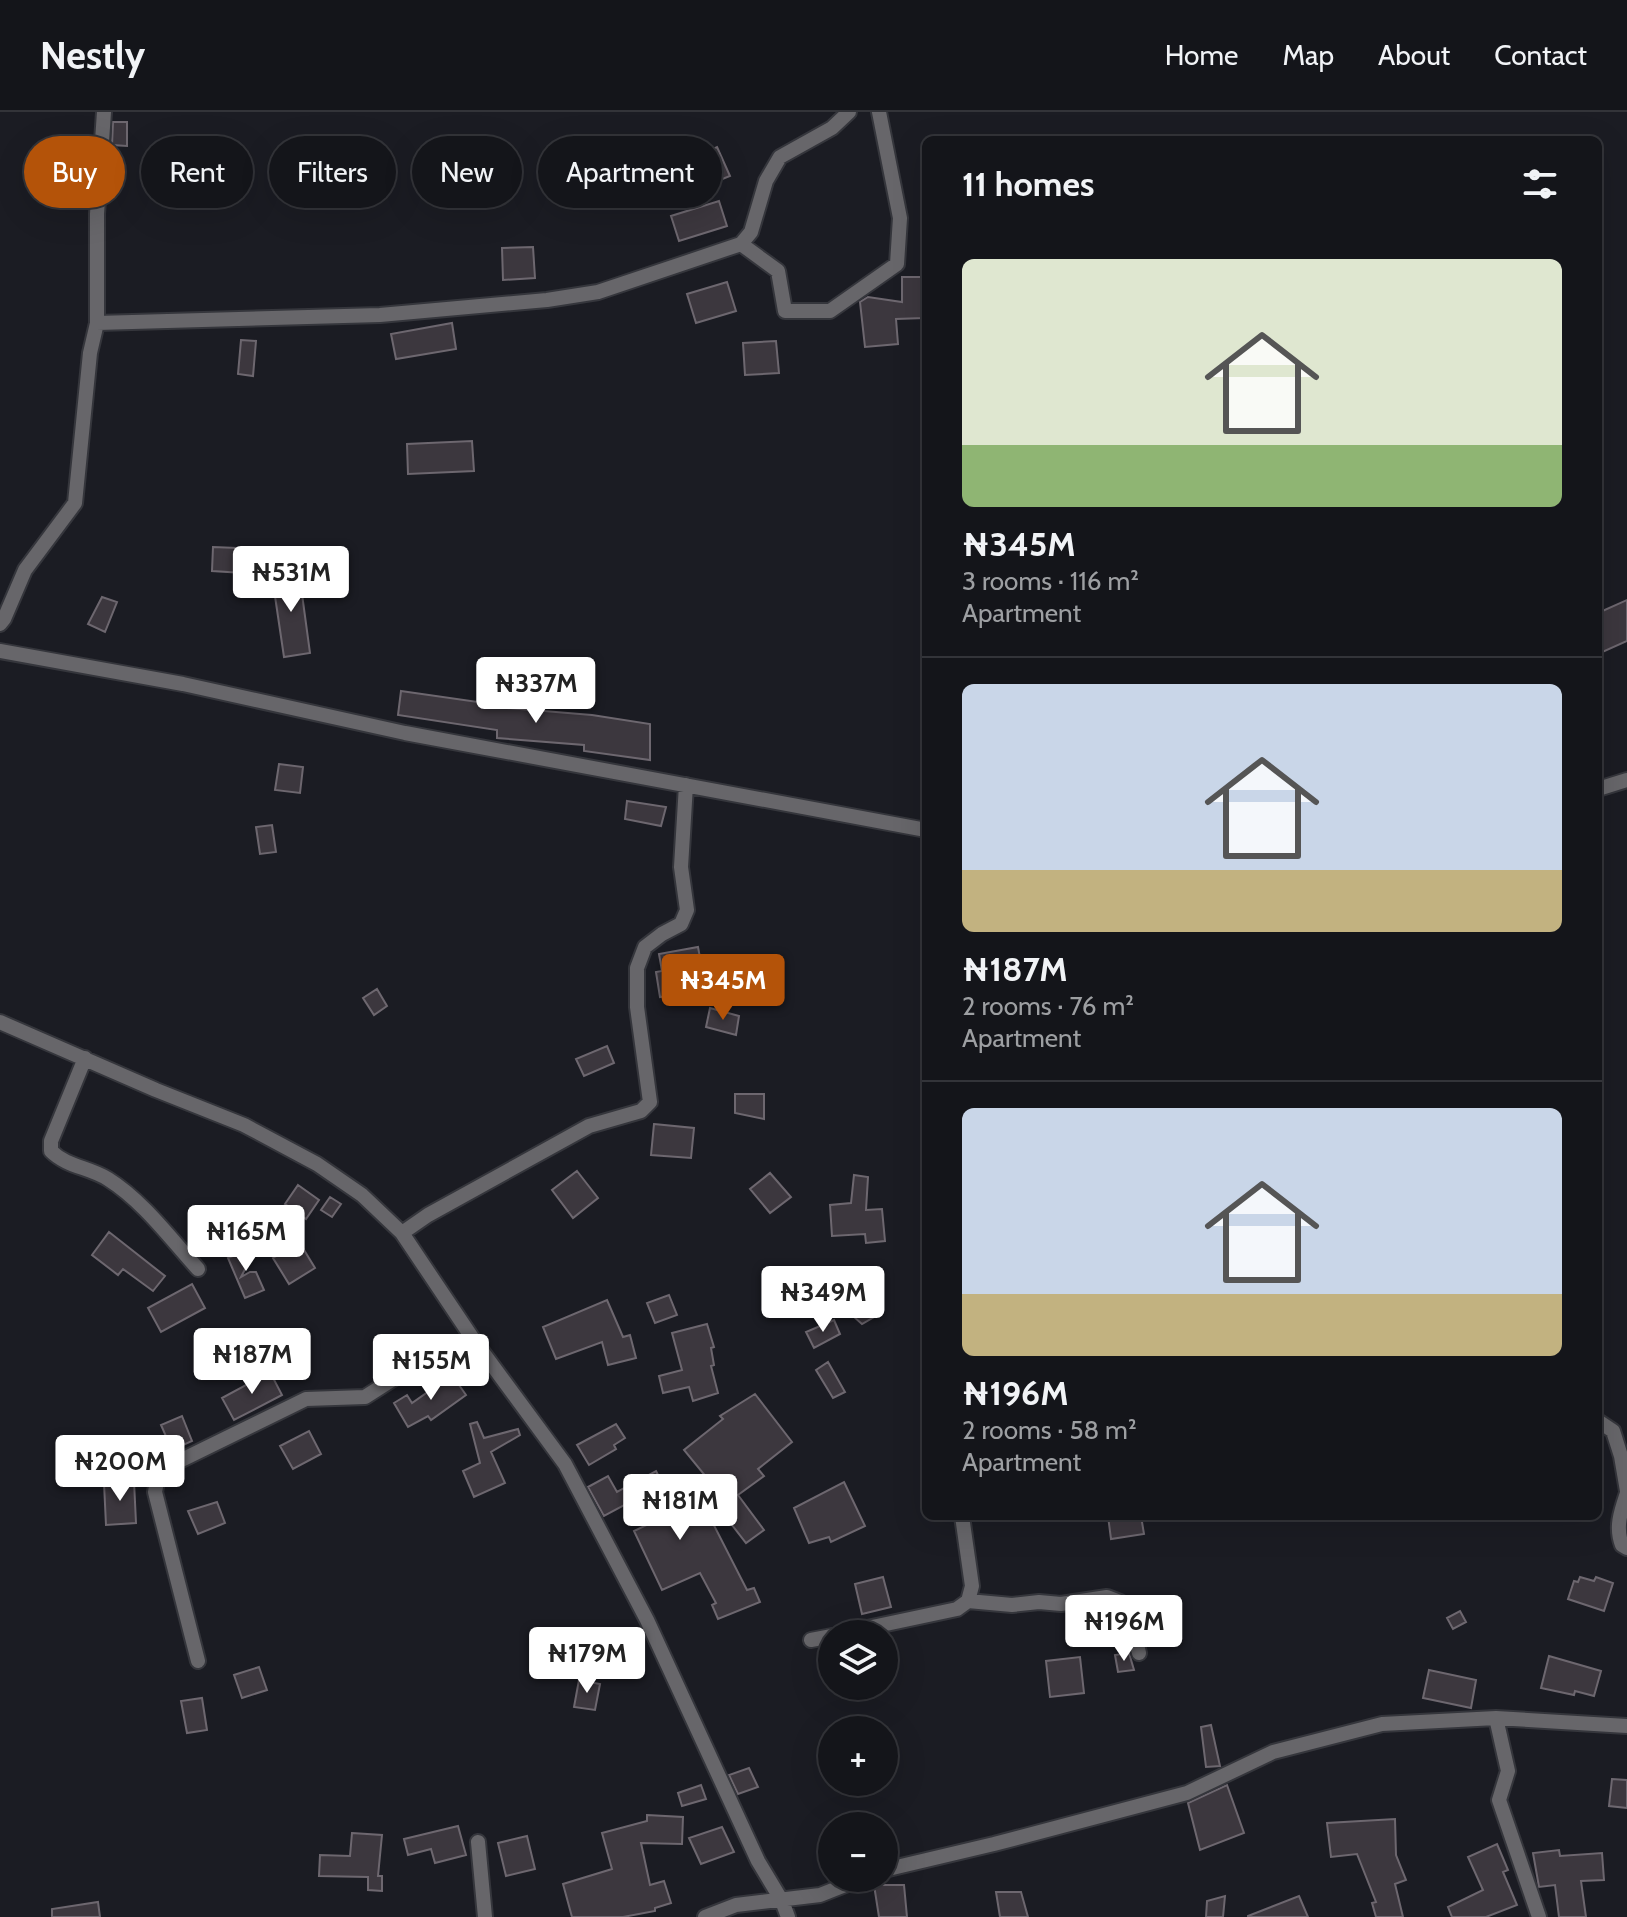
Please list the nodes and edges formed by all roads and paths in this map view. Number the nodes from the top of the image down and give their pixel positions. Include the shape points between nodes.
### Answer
1 (104, 112) edge
2 (849, 112) edge
3 (879, 112) edge
4 (741, 244) junction
5 (97, 323) junction
6 (0, 624) edge
7 (0, 651) edge
8 (1627, 780) edge
9 (686, 785) junction
10 (1602, 788) edge
11 (922, 829) edge
12 (0, 1022) edge
13 (85, 1058) junction
14 (402, 1233) junction
15 (198, 1269) dead end
16 (473, 1339) junction
17 (1602, 1424) edge
18 (1627, 1492) edge
19 (963, 1520) edge
20 (1627, 1548) edge
21 (968, 1601) junction
22 (898, 1622) edge
23 (818, 1639) edge
24 (811, 1640) dead end
25 (1139, 1653) dead end
26 (198, 1661) dead end
27 (1496, 1718) junction
28 (1627, 1726) edge
29 (478, 1842) dead end
30 (898, 1867) edge
31 (828, 1892) edge
32 (782, 1901) junction
33 (485, 1917) edge
34 (705, 1917) edge
35 (788, 1917) edge
36 (1539, 1917) edge

1 - 5 street
2 - 4 street via 832,128 780,157 766,181 751,232
3 - 4 street via 900,218 897,264 830,311 785,311 778,271
4 - 5 street via 598,292 547,300 380,315
5 - 6 street via 75,503 25,570
7 - 9 street
8 - 10 street
9 - 11 street
9 - 14 street via 681,867 687,910 681,924 645,947 637,968 650,1102 641,1111 589,1126
12 - 13 street
13 - 14 street via 244,1125 317,1164 362,1195
13 - 15 street via 51,1151 60,1160 107,1178
14 - 16 street
16 - 26 street via 446,1358 415,1365 365,1397 306,1399 159,1471 155,1492
16 - 32 street via 565,1464 587,1503
17 - 18 street via 1613,1431
18 - 20 street via 1618,1535
19 - 21 street via 972,1586
21 - 22 street via 957,1609
21 - 25 street via 1061,1604 1107,1597 1120,1602 1131,1620
23 - 24 street
27 - 28 street
27 - 30 street via 1382,1724 1273,1752 1187,1793
27 - 36 street via 1508,1771 1499,1800
29 - 33 street
31 - 32 street
32 - 34 street via 736,1905
32 - 35 street

